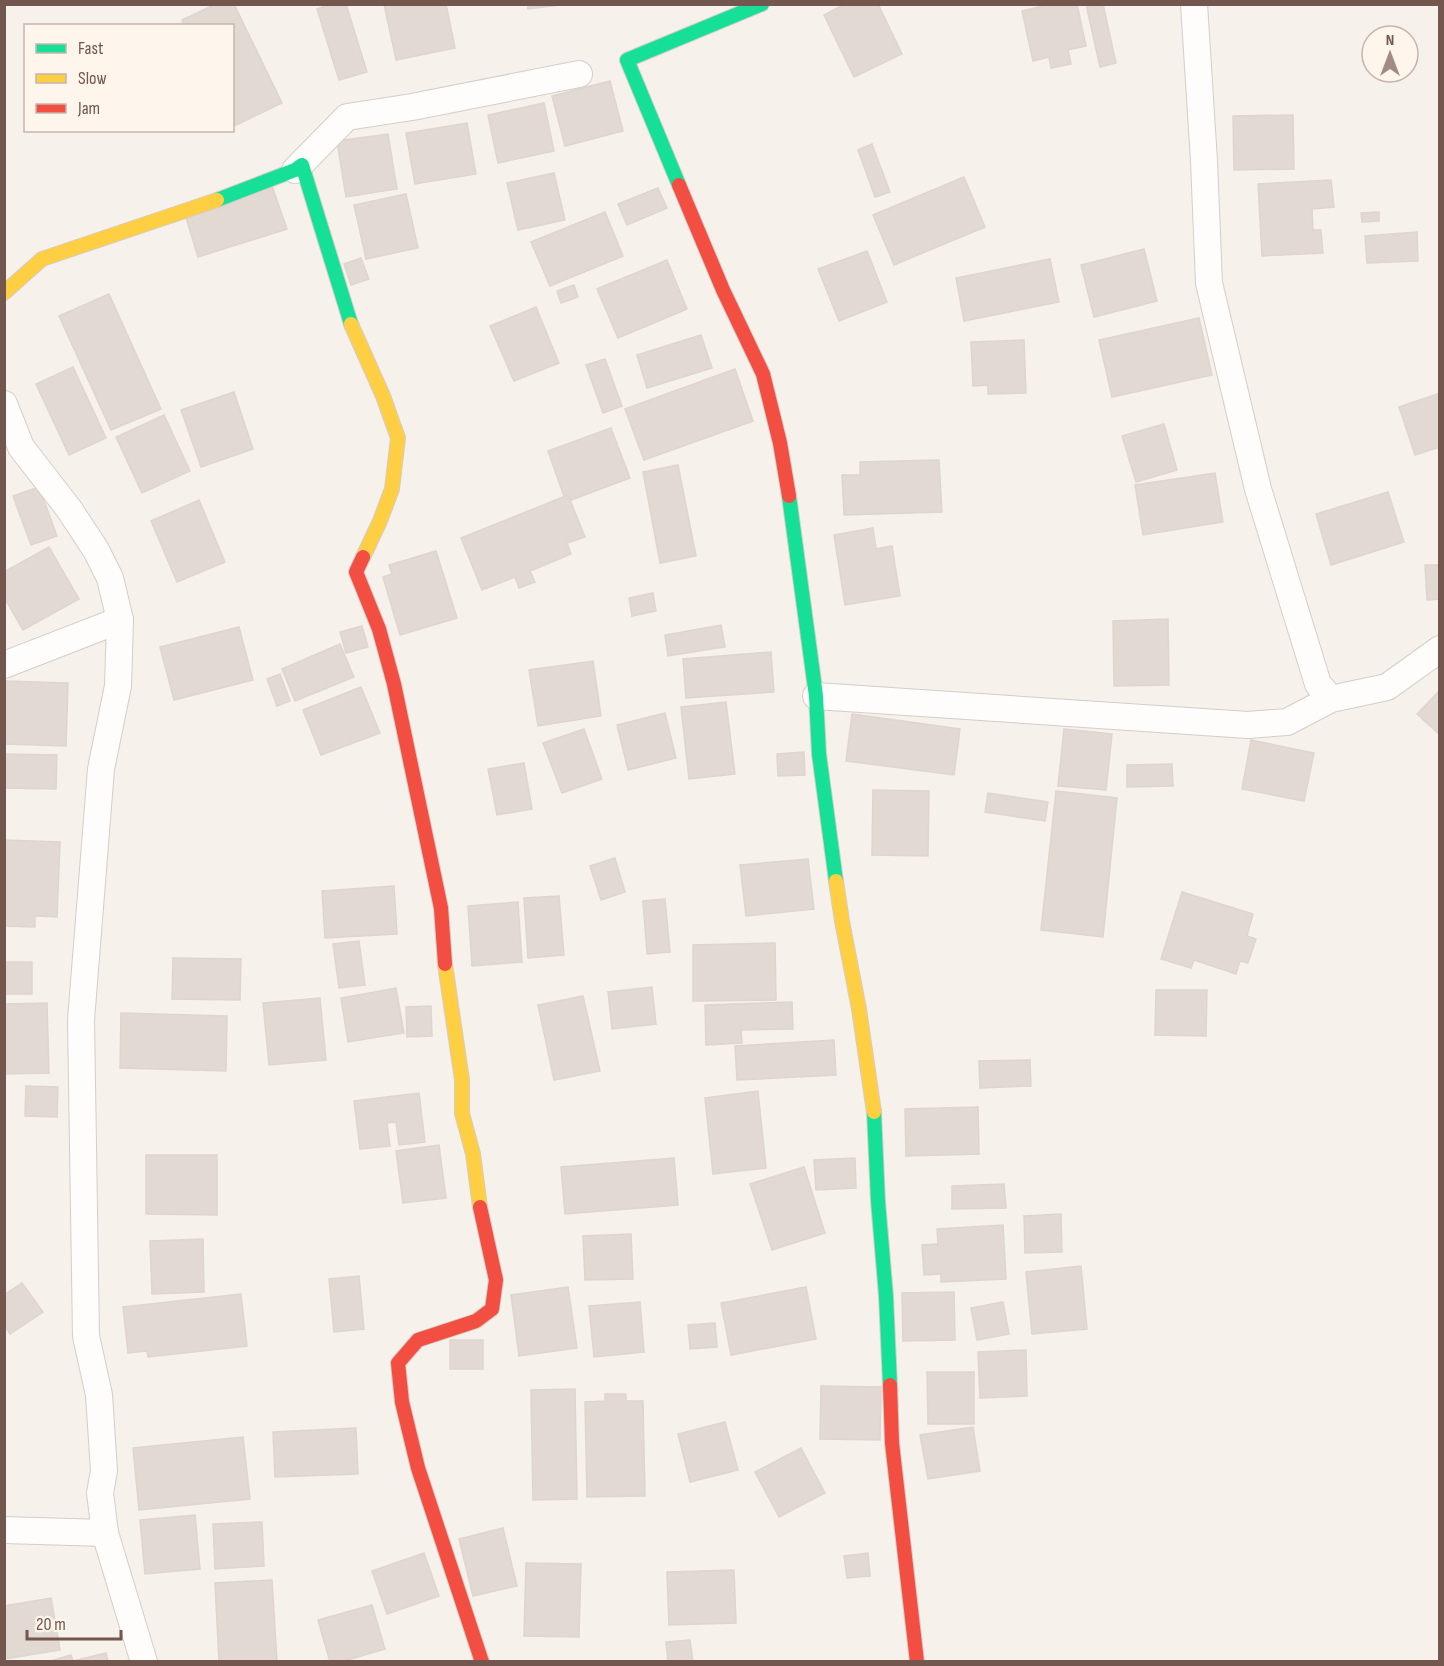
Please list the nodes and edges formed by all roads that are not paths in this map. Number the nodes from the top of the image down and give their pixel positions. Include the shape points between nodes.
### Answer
1 (762, 4) edge
2 (1194, 4) edge
3 (579, 74) dead end
4 (295, 170) junction
5 (4, 293) edge
6 (4, 404) edge
7 (120, 620) junction
8 (1440, 649) edge
9 (4, 665) edge
10 (816, 696) junction
11 (1331, 699) junction
12 (4, 1530) edge
13 (105, 1533) junction
14 (144, 1662) edge
15 (482, 1662) edge
16 (917, 1662) edge

1 - 10 street via 627,60 723,290 763,374 780,443
2 - 11 street via 1209,283 1258,489 1318,684
3 - 4 street via 347,117
4 - 5 street via 218,200 42,258
4 - 15 street via 302,165 351,327 398,438 392,489 356,572 379,629 394,684 441,908 462,1080 462,1113 495,1281 492,1309 476,1321 418,1340 398,1363 402,1402 418,1468
6 - 7 street via 21,447 96,550 110,578
7 - 9 street
7 - 13 street via 118,686 101,769 81,1020 86,1336 99,1395 104,1471 100,1493
8 - 11 street via 1387,687
10 - 11 street via 1248,725 1287,722
10 - 16 street via 819,754 842,921 860,1009 876,1122 892,1443
12 - 13 street
13 - 14 street

